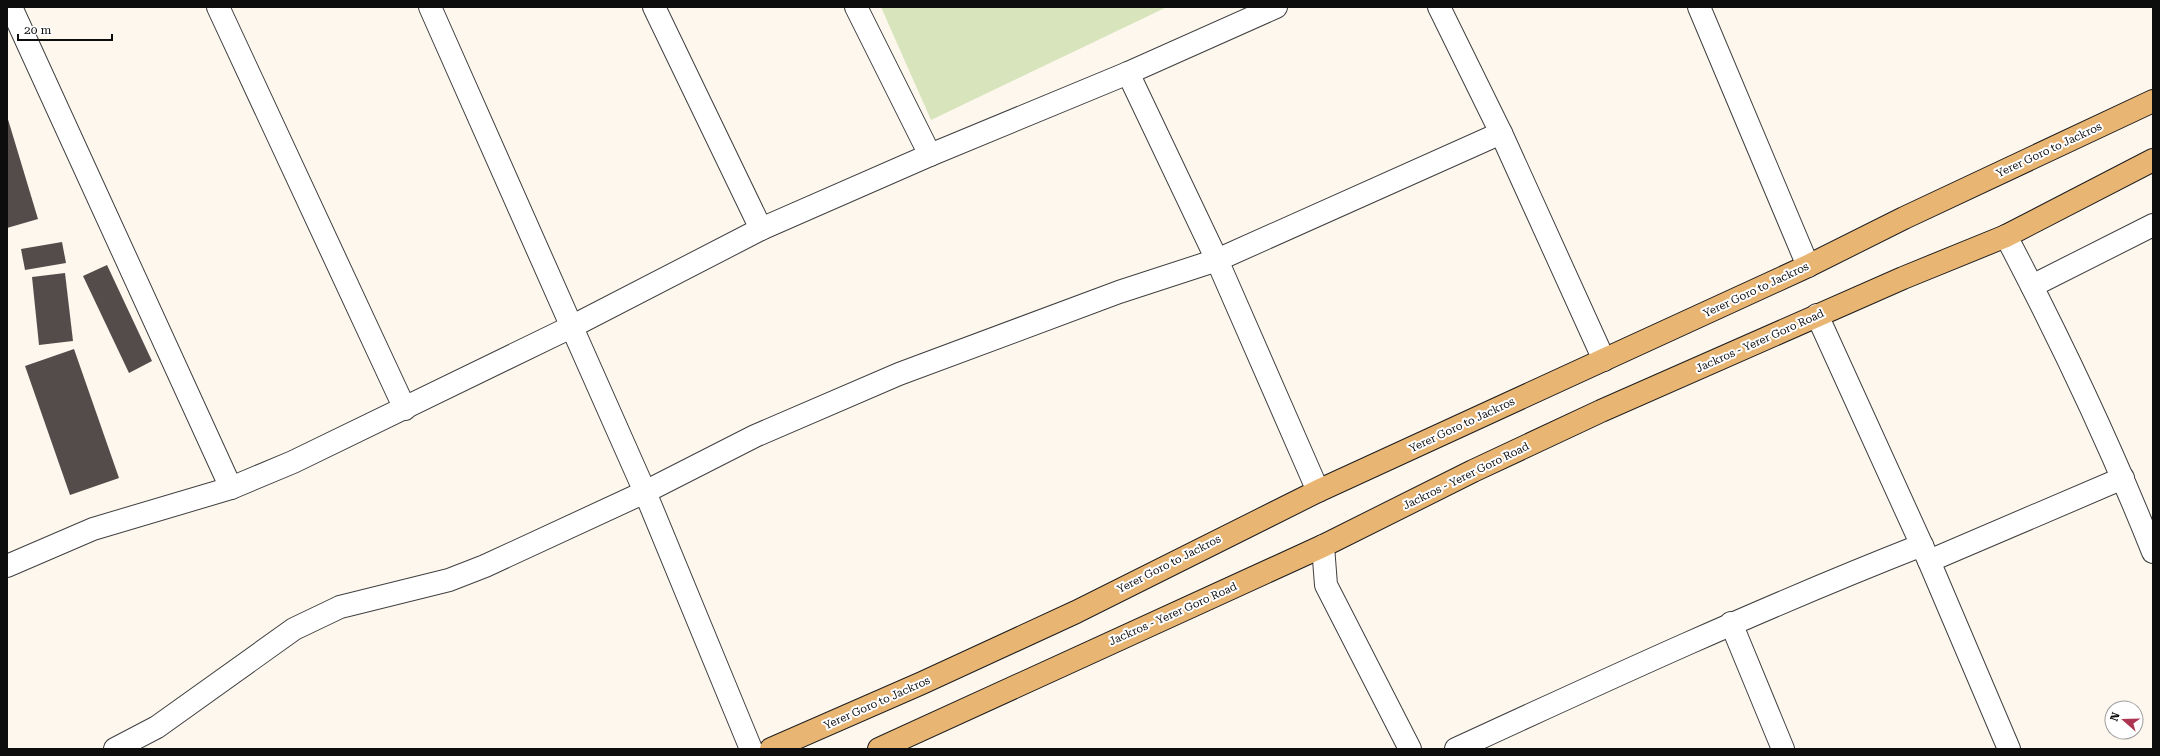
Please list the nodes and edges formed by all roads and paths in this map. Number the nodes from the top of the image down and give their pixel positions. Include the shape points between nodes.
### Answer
1 (11, 7) edge
2 (218, 7) edge
3 (430, 7) edge
4 (654, 7) edge
5 (856, 7) edge
6 (1276, 7) edge
7 (1439, 7) edge
8 (1704, 9) edge
9 (1128, 73) junction
10 (2153, 101) edge
11 (1501, 133) junction
12 (930, 155) junction
13 (2153, 160) edge
14 (2153, 225) edge
15 (761, 229) junction
16 (2006, 236) junction
17 (1216, 260) junction
18 (1808, 266) junction
19 (2032, 286) junction
20 (1817, 316) junction
21 (571, 327) junction
22 (1604, 360) junction
23 (405, 409) junction
24 (2123, 478) junction
25 (231, 488) junction
26 (1318, 491) junction
27 (645, 492) junction
28 (1324, 546) junction
29 (2153, 552) edge
30 (1925, 553) junction
31 (7, 566) edge
32 (1731, 623) junction
33 (115, 749) edge
34 (751, 749) edge
35 (771, 749) edge
36 (879, 749) edge
37 (1410, 749) edge
38 (1456, 749) edge
39 (1783, 749) edge
40 (2009, 749) edge

1 - 25 street
2 - 23 street
3 - 21 street
4 - 15 street
5 - 12 street
6 - 9 street
7 - 11 street
8 - 18 street
9 - 12 street
9 - 17 street
10 - 18 main road, Yerer Goro to Jackros
11 - 17 street
11 - 22 street
12 - 15 street
13 - 16 main road, Jackros - Yerer Goro Road
14 - 19 street
15 - 21 street
16 - 19 street
16 - 20 main road, Jackros - Yerer Goro Road
17 - 26 street
17 - 27 street via 1119,292 899,374 754,436
18 - 22 main road, Yerer Goro to Jackros
19 - 24 street
20 - 28 main road, Jackros - Yerer Goro Road via 1601,411 1473,471
20 - 30 street
21 - 23 street
21 - 27 street
22 - 26 main road, Yerer Goro to Jackros
23 - 25 street
24 - 29 street
24 - 30 street
25 - 31 street via 93,529
26 - 35 main road, Yerer Goro to Jackros via 1076,612
27 - 33 street via 486,566 449,580 340,608 294,629 157,727
27 - 34 street
28 - 36 main road, Jackros - Yerer Goro Road
28 - 37 street via 1326,584
30 - 32 street via 1855,570
30 - 40 street
32 - 38 street
32 - 39 street

